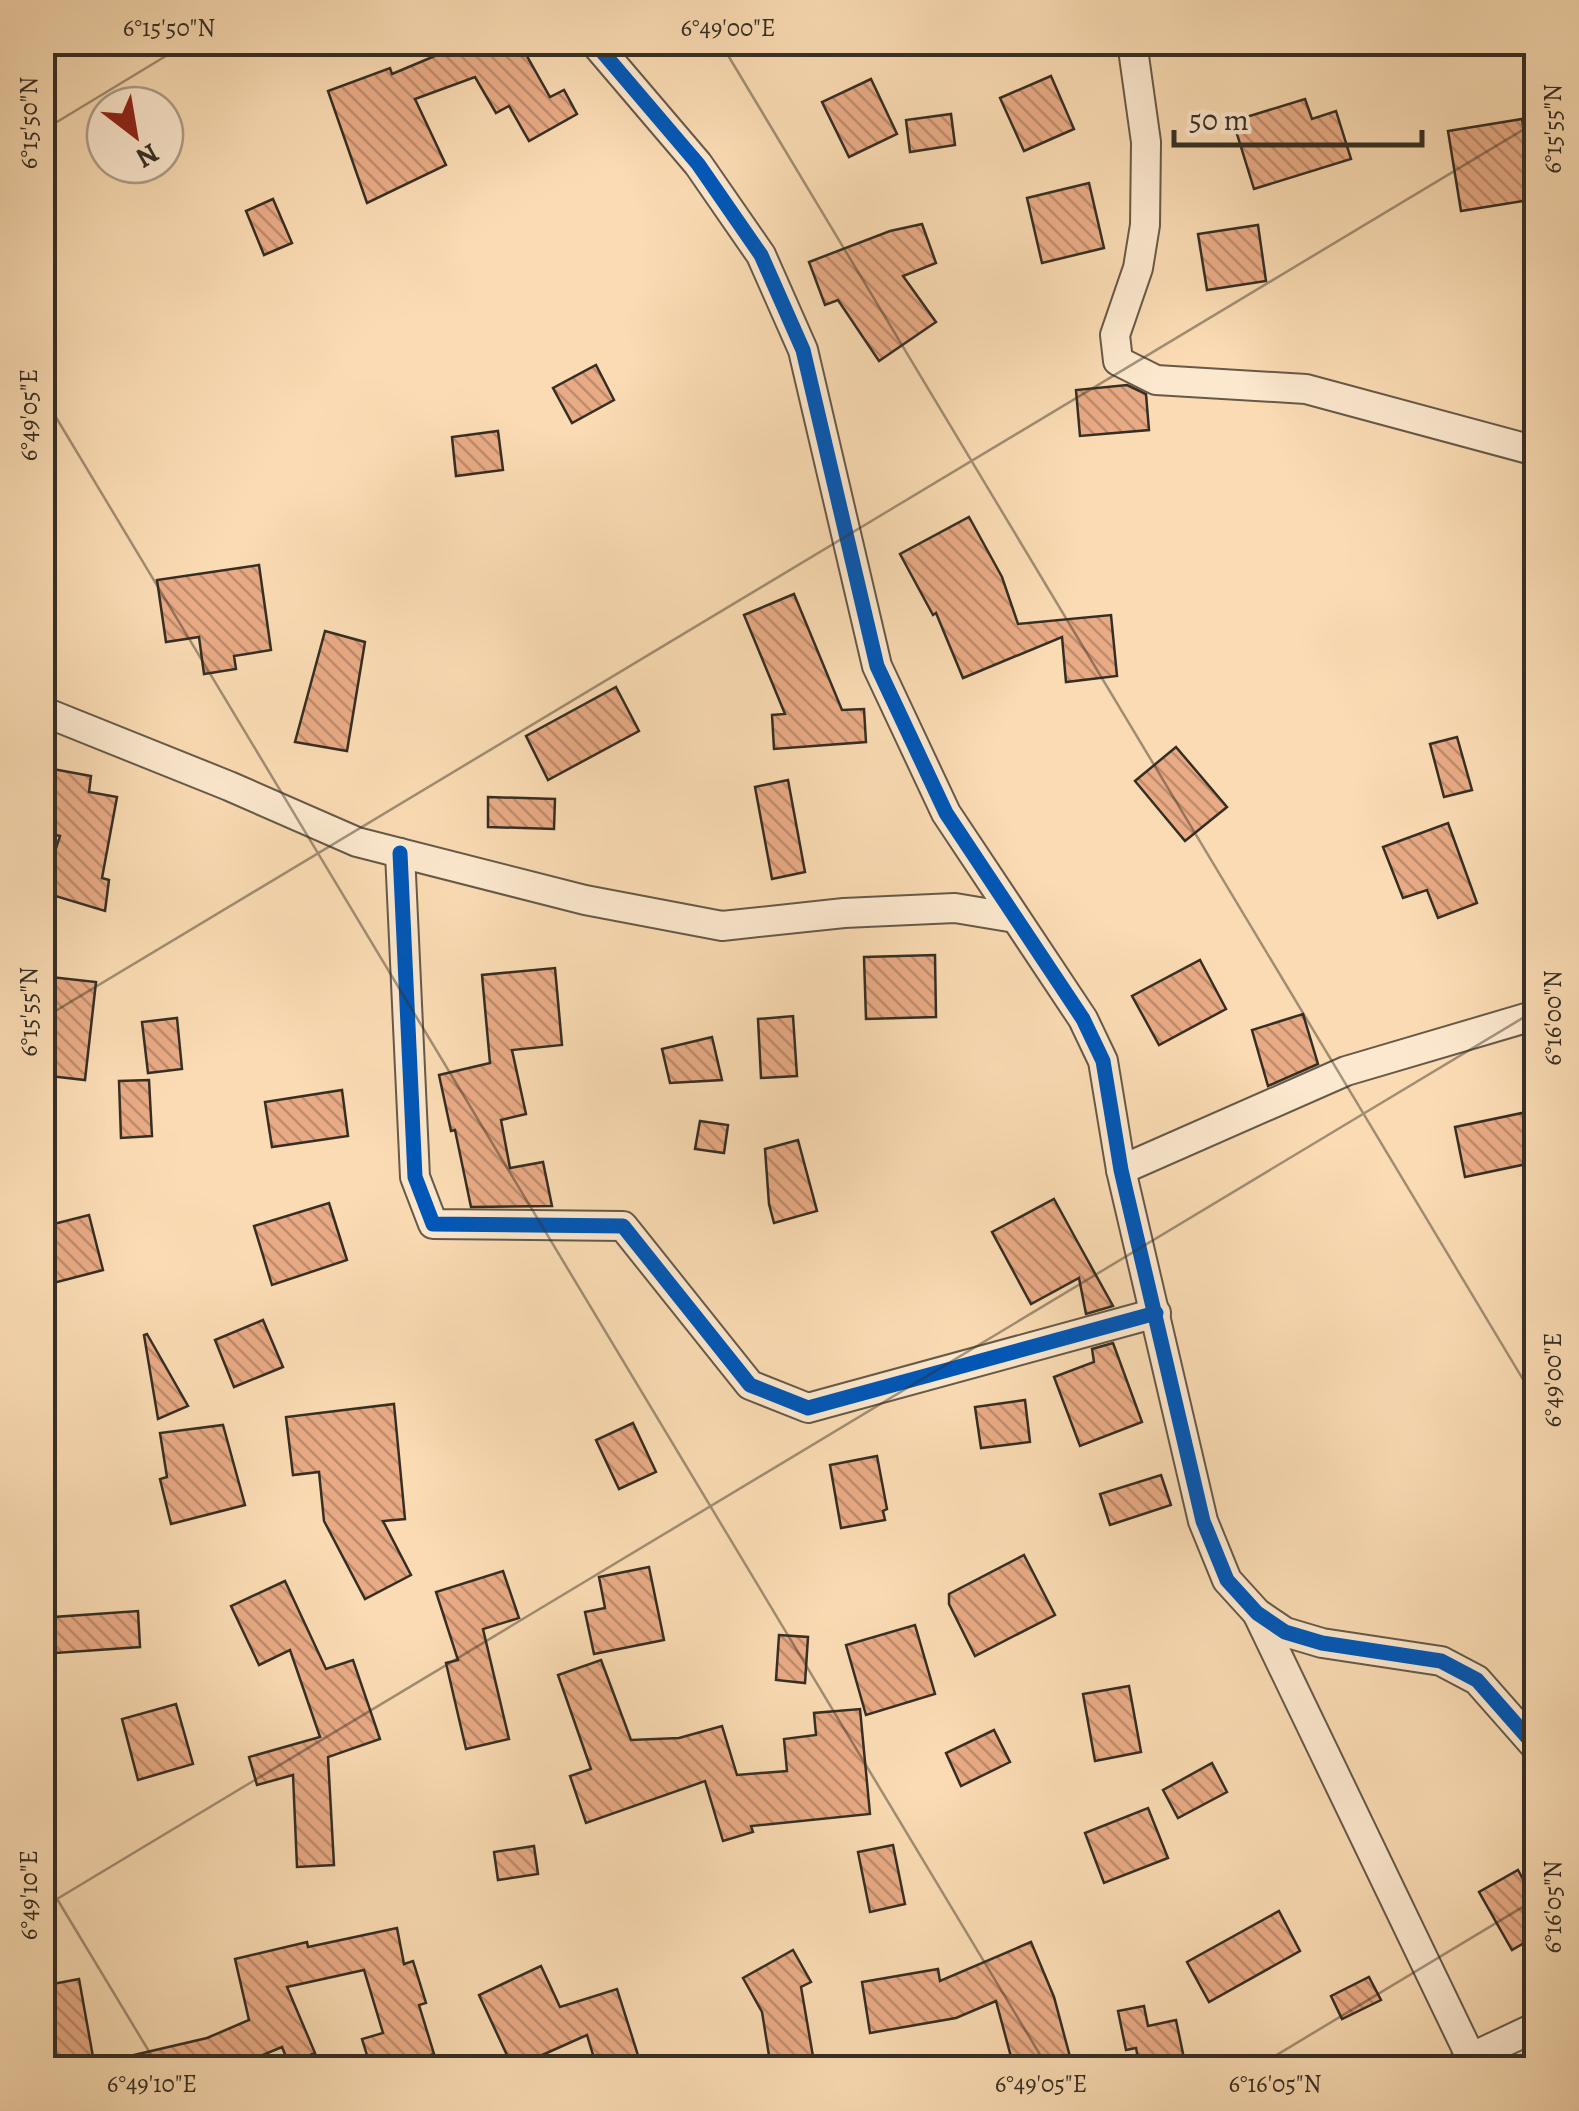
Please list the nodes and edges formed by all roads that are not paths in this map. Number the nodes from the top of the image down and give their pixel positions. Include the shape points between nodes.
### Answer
1 (594, 42) edge
2 (1132, 42) edge
3 (1536, 452) edge
4 (42, 711) edge
5 (400, 853) junction
6 (1015, 918) junction
7 (1536, 1015) edge
8 (1121, 1170) junction
9 (1156, 1313) junction
10 (1258, 1614) junction
11 (1536, 1748) edge
12 (1536, 2027) edge
13 (1468, 2065) edge

1 - 6 street via 698,164 761,254 803,350 876,666 946,813
2 - 3 street via 1146,142 1146,225 1114,334 1118,361 1156,380 1306,390
4 - 5 street via 356,842
5 - 6 street via 722,926 955,908
5 - 9 street via 415,1177 433,1224 623,1226 750,1385 808,1408
6 - 8 street via 1103,1060
7 - 8 street via 1346,1071
8 - 9 street
9 - 10 street via 1203,1521 1227,1580
10 - 11 street via 1322,1644 1441,1661 1478,1680
10 - 13 street
12 - 13 street

